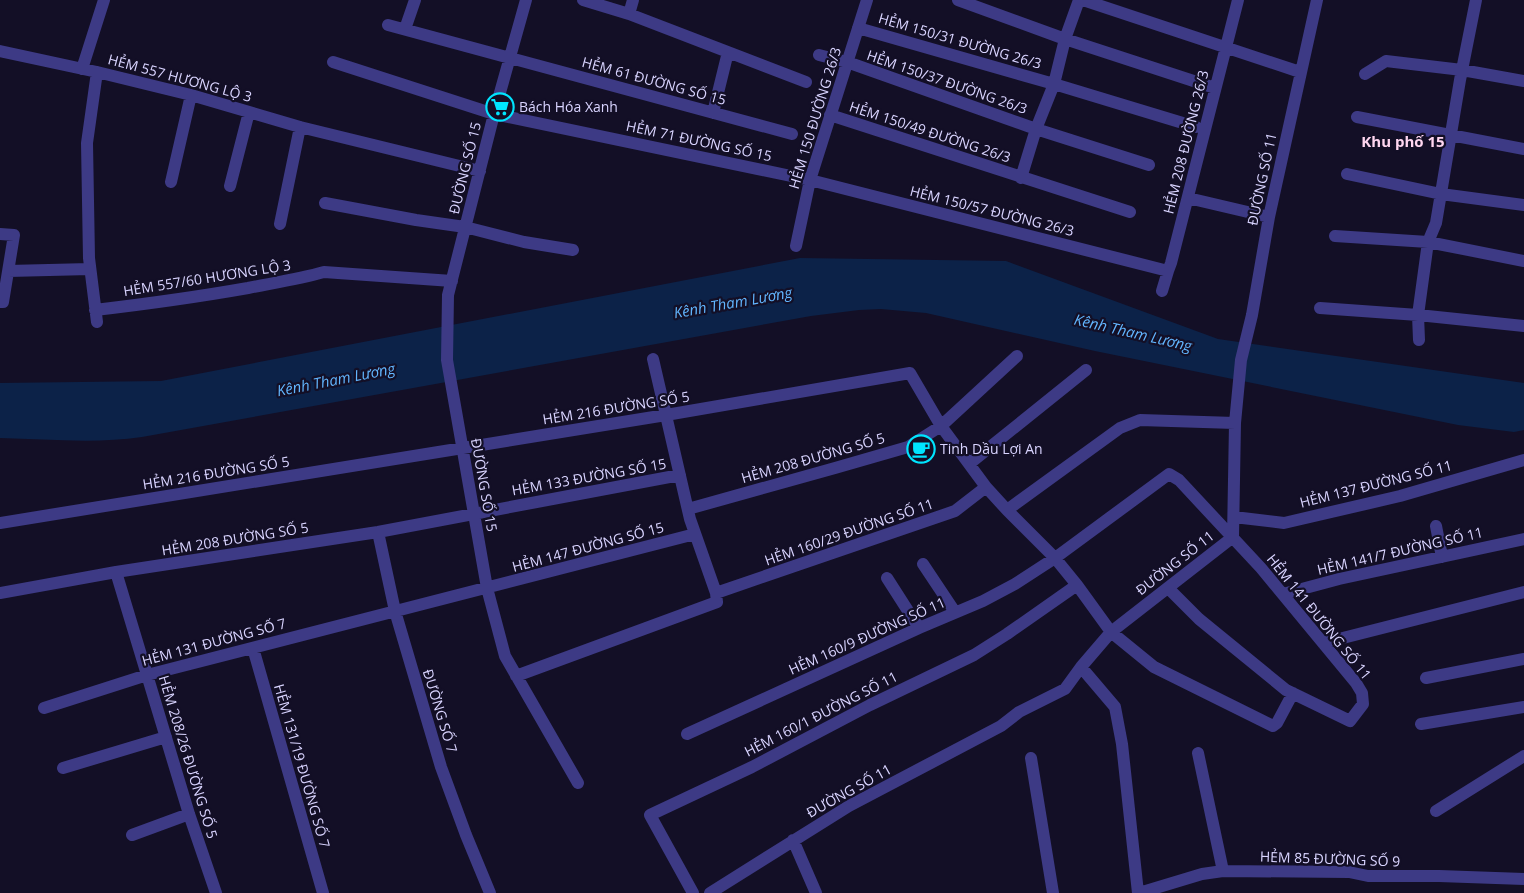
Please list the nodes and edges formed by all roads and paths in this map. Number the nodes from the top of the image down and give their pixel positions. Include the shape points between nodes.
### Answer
1 (104, 0) edge
2 (415, 0) edge
3 (526, 0) edge
4 (583, 0) edge
5 (632, 0) edge
6 (867, 0) edge
7 (958, 0) edge
8 (1081, 0) edge
9 (1238, 0) edge
10 (1317, 0) edge
11 (1476, 0) edge
12 (629, 14) junction
13 (388, 24) dead end
14 (858, 28) junction
15 (405, 29) junction
16 (1065, 39) junction
17 (1226, 46) junction
18 (0, 52) edge
19 (728, 52) junction
20 (819, 55) dead end
21 (509, 58) junction
22 (333, 62) dead end
23 (847, 62) junction
24 (82, 69) junction
25 (1462, 70) junction
26 (97, 72) junction
27 (1300, 72) junction
28 (1365, 74) dead end
29 (1524, 81) edge
30 (806, 82) dead end
31 (1054, 84) junction
32 (1215, 88) junction
33 (191, 95) junction
34 (249, 112) junction
35 (714, 113) junction
36 (494, 114) junction
37 (830, 115) junction
38 (1357, 117) dead end
39 (300, 127) junction
40 (1196, 127) dead end
41 (1036, 129) junction
42 (792, 134) dead end
43 (1451, 135) junction
44 (1524, 148) edge
45 (1149, 165) dead end
46 (480, 171) junction
47 (1347, 174) dead end
48 (1021, 178) junction
49 (810, 180) junction
50 (171, 182) dead end
51 (230, 186) dead end
52 (1441, 194) junction
53 (1188, 198) junction
54 (325, 203) dead end
55 (1524, 205) edge
56 (1130, 212) dead end
57 (1269, 217) junction
58 (280, 224) dead end
59 (466, 227) junction
60 (0, 234) edge
61 (1335, 236) dead end
62 (1428, 242) junction
63 (796, 246) dead end
64 (574, 250) dead end
65 (1524, 261) edge
66 (90, 269) junction
67 (8, 271) junction
68 (1168, 271) junction
69 (452, 281) junction
70 (1162, 291) dead end
71 (1, 302) edge
72 (1320, 308) dead end
73 (1418, 314) junction
74 (1524, 326) edge
75 (1419, 340) dead end
76 (1018, 356) dead end
77 (653, 359) dead end
78 (1086, 370) dead end
79 (666, 416) junction
80 (1235, 423) junction
81 (941, 426) junction
82 (463, 448) junction
83 (1524, 460) edge
84 (969, 464) junction
85 (680, 475) junction
86 (986, 487) junction
87 (688, 509) junction
88 (1007, 510) junction
89 (474, 514) junction
90 (1234, 517) junction
91 (0, 523) edge
92 (1436, 526) dead end
93 (378, 532) junction
94 (695, 534) junction
95 (1233, 537) junction
96 (1524, 539) edge
97 (1442, 557) junction
98 (1055, 558) junction
99 (923, 564) dead end
100 (116, 572) junction
101 (887, 578) dead end
102 (1077, 585) junction
103 (487, 588) junction
104 (1168, 588) junction
105 (1524, 592) edge
106 (0, 593) edge
107 (1283, 594) junction
108 (716, 598) junction
109 (395, 611) junction
110 (955, 612) junction
111 (919, 628) junction
112 (1111, 632) junction
113 (1323, 643) junction
114 (253, 648) junction
115 (1524, 659) edge
116 (1081, 667) junction
117 (147, 675) junction
118 (516, 676) junction
119 (1426, 678) dead end
120 (1293, 693) junction
121 (1524, 707) edge
122 (44, 708) dead end
123 (1421, 724) dead end
124 (687, 734) dead end
125 (166, 738) junction
126 (1198, 753) dead end
127 (1524, 756) edge
128 (1031, 758) dead end
129 (63, 768) dead end
130 (578, 783) dead end
131 (1436, 811) dead end
132 (190, 814) junction
133 (132, 834) dead end
134 (793, 840) junction
135 (1223, 871) junction
136 (1524, 879) edge
137 (216, 893) edge
138 (323, 893) edge
139 (490, 893) edge
140 (693, 893) edge
141 (710, 893) edge
142 (816, 893) edge
143 (1054, 893) edge
144 (1138, 893) edge

1 - 24 street
2 - 15 street
3 - 21 street, ĐƯỜNG SỐ 15
4 - 12 street
5 - 12 street
6 - 14 street, HẺM 150 ĐƯỜNG 26/3
7 - 16 street
8 - 16 street
8 - 17 street
9 - 17 street, HẺM 208 ĐƯỜNG 26/3
10 - 27 street, ĐƯỜNG SỐ 11
11 - 25 street
12 - 19 street
13 - 15 street, HẺM 61 ĐƯỜNG SỐ 15
14 - 23 street, HẺM 150 ĐƯỜNG 26/3
14 - 31 street, HẺM 150/31 ĐƯỜNG 26/3
15 - 21 street, HẺM 61 ĐƯỜNG SỐ 15
16 - 31 street
16 - 32 street
17 - 27 street
17 - 32 street, HẺM 208 ĐƯỜNG 26/3
18 - 24 street, HẺM 557 HƯƠNG LỘ 3
19 - 30 street
19 - 35 street
20 - 23 street, HẺM 150/37 ĐƯỜNG 26/3
21 - 35 street, HẺM 61 ĐƯỜNG SỐ 15
21 - 36 street, ĐƯỜNG SỐ 15
22 - 36 street, HẺM 71 ĐƯỜNG SỐ 15
23 - 37 street, HẺM 150 ĐƯỜNG 26/3
23 - 41 street, HẺM 150/37 ĐƯỜNG 26/3
24 - 26 street, HẺM 557 HƯƠNG LỘ 3
25 - 28 street via 1386,61
25 - 29 street
25 - 43 street
26 - 33 street, HẺM 557 HƯƠNG LỘ 3
26 - 66 street, HẺM 557/60 HƯƠNG LỘ 3 via 87,143
27 - 57 street, ĐƯỜNG SỐ 11
31 - 40 street, HẺM 150/31 ĐƯỜNG 26/3
31 - 41 street
32 - 53 street, HẺM 208 ĐƯỜNG 26/3
33 - 34 street, HẺM 557 HƯƠNG LỘ 3
33 - 50 street
34 - 39 street, HẺM 557 HƯƠNG LỘ 3
34 - 51 street
35 - 42 street, HẺM 61 ĐƯỜNG SỐ 15
36 - 46 street, ĐƯỜNG SỐ 15
36 - 49 street, HẺM 71 ĐƯỜNG SỐ 15
37 - 48 street, HẺM 150/49 ĐƯỜNG 26/3
37 - 49 street, HẺM 150 ĐƯỜNG 26/3
38 - 43 street
39 - 46 street, HẺM 557 HƯƠNG LỘ 3
39 - 58 street
41 - 45 street, HẺM 150/37 ĐƯỜNG 26/3
41 - 48 street
43 - 44 street
43 - 52 street
46 - 59 street, ĐƯỜNG SỐ 15
47 - 52 street
48 - 56 street, HẺM 150/49 ĐƯỜNG 26/3
49 - 63 street, HẺM 150 ĐƯỜNG 26/3
49 - 68 street, HẺM 150/57 ĐƯỜNG 26/3
52 - 55 street
52 - 62 street via 1436,223
53 - 57 street
53 - 68 street, HẺM 208 ĐƯỜNG 26/3
54 - 59 street
57 - 80 street, ĐƯỜNG SỐ 11 via 1242,360
59 - 64 street via 524,242
59 - 69 street, ĐƯỜNG SỐ 15
60 - 67 street via 14,234
61 - 62 street
62 - 65 street
62 - 73 street
66 - 67 street
66 - 69 street, HẺM 557/60 HƯƠNG LỘ 3 via 96,316 324,272
67 - 71 street
68 - 70 street, HẺM 208 ĐƯỜNG 26/3
69 - 82 street, ĐƯỜNG SỐ 15 via 448,295 447,360
72 - 73 street
73 - 74 street
73 - 75 street
76 - 81 street, HẺM 208 ĐƯỜNG SỐ 5
77 - 79 street
78 - 84 street
79 - 81 street, HẺM 216 ĐƯỜNG SỐ 5 via 910,373
79 - 82 street, HẺM 216 ĐƯỜNG SỐ 5
79 - 85 street
80 - 88 street via 1140,420 1120,428
80 - 90 street, ĐƯỜNG SỐ 11
81 - 84 street, HẺM 216 ĐƯỜNG SỐ 5
81 - 87 street, HẺM 208 ĐƯỜNG SỐ 5 via 908,447
82 - 89 street, ĐƯỜNG SỐ 15
82 - 91 street, HẺM 216 ĐƯỜNG SỐ 5
83 - 90 street, HẺM 137 ĐƯỜNG SỐ 11 via 1400,496 1284,523
84 - 86 street, HẺM 216 ĐƯỜNG SỐ 5
85 - 87 street
85 - 89 street, HẺM 133 ĐƯỜNG SỐ 15
86 - 88 street, HẺM 216 ĐƯỜNG SỐ 5
86 - 108 street, HẺM 160/29 ĐƯỜNG SỐ 11 via 955,511
87 - 94 street
88 - 98 street, HẺM 216 ĐƯỜNG SỐ 5
89 - 93 street, HẺM 208 ĐƯỜNG SỐ 5
89 - 103 street, ĐƯỜNG SỐ 15
90 - 95 street, ĐƯỜNG SỐ 11
92 - 97 street
93 - 100 street, HẺM 208 ĐƯỜNG SỐ 5
93 - 109 street, ĐƯỜNG SỐ 7
94 - 103 street, HẺM 147 ĐƯỜNG SỐ 15
94 - 108 street
95 - 98 street, HẺM 141 ĐƯỜNG SỐ 11 via 1179,480 1169,474
95 - 104 street, ĐƯỜNG SỐ 11
95 - 107 street, HẺM 141 ĐƯỜNG SỐ 11
96 - 97 street, HẺM 141/7 ĐƯỜNG SỐ 11
97 - 107 street, HẺM 141/7 ĐƯỜNG SỐ 11
98 - 102 street, HẺM 216 ĐƯỜNG SỐ 5
98 - 110 street, HẺM 160/9 ĐƯỜNG SỐ 11 via 1015,584
99 - 110 street
100 - 106 street, HẺM 208 ĐƯỜNG SỐ 5
100 - 117 street, HẺM 208/26 ĐƯỜNG SỐ 5
101 - 111 street
102 - 112 street, HẺM 216 ĐƯỜNG SỐ 5
102 - 140 street, HẺM 160/1 ĐƯỜNG SỐ 11 via 974,655 752,767 650,814
103 - 109 street, HẺM 147 ĐƯỜNG SỐ 15
103 - 118 street, ĐƯỜNG SỐ 15 via 505,656
104 - 112 street, ĐƯỜNG SỐ 11
104 - 120 street via 1199,619
105 - 113 street
107 - 113 street, HẺM 141 ĐƯỜNG SỐ 11
108 - 118 street, HẺM 160/29 ĐƯỜNG SỐ 11
109 - 114 street, HẺM 131 ĐƯỜNG SỐ 7
109 - 139 street, ĐƯỜNG SỐ 7 via 452,800
110 - 111 street, HẺM 160/9 ĐƯỜNG SỐ 11
111 - 124 street, HẺM 160/9 ĐƯỜNG SỐ 11
112 - 116 street, ĐƯỜNG SỐ 11
112 - 120 street, HẺM 216 ĐƯỜNG SỐ 5 via 1154,667 1273,726
113 - 120 street, HẺM 141 ĐƯỜNG SỐ 11 via 1356,683 1362,694 1362,704 1350,721
114 - 117 street, HẺM 131 ĐƯỜNG SỐ 7
114 - 138 street, HẺM 131/19 ĐƯỜNG SỐ 7
115 - 119 street
116 - 134 street, ĐƯỜNG SỐ 11 via 1065,689 849,806
116 - 144 street via 1115,707
117 - 122 street, HẺM 131 ĐƯỜNG SỐ 7
117 - 125 street, HẺM 208/26 ĐƯỜNG SỐ 5
118 - 130 street
121 - 123 street
125 - 129 street
125 - 132 street, HẺM 208/26 ĐƯỜNG SỐ 5
126 - 135 street
127 - 131 street
128 - 143 street
132 - 133 street
132 - 137 street, HẺM 208/26 ĐƯỜNG SỐ 5
134 - 141 street, ĐƯỜNG SỐ 11
134 - 142 street
135 - 136 street, HẺM 85 ĐƯỜNG SỐ 9
135 - 144 street, HẺM 85 ĐƯỜNG SỐ 9

